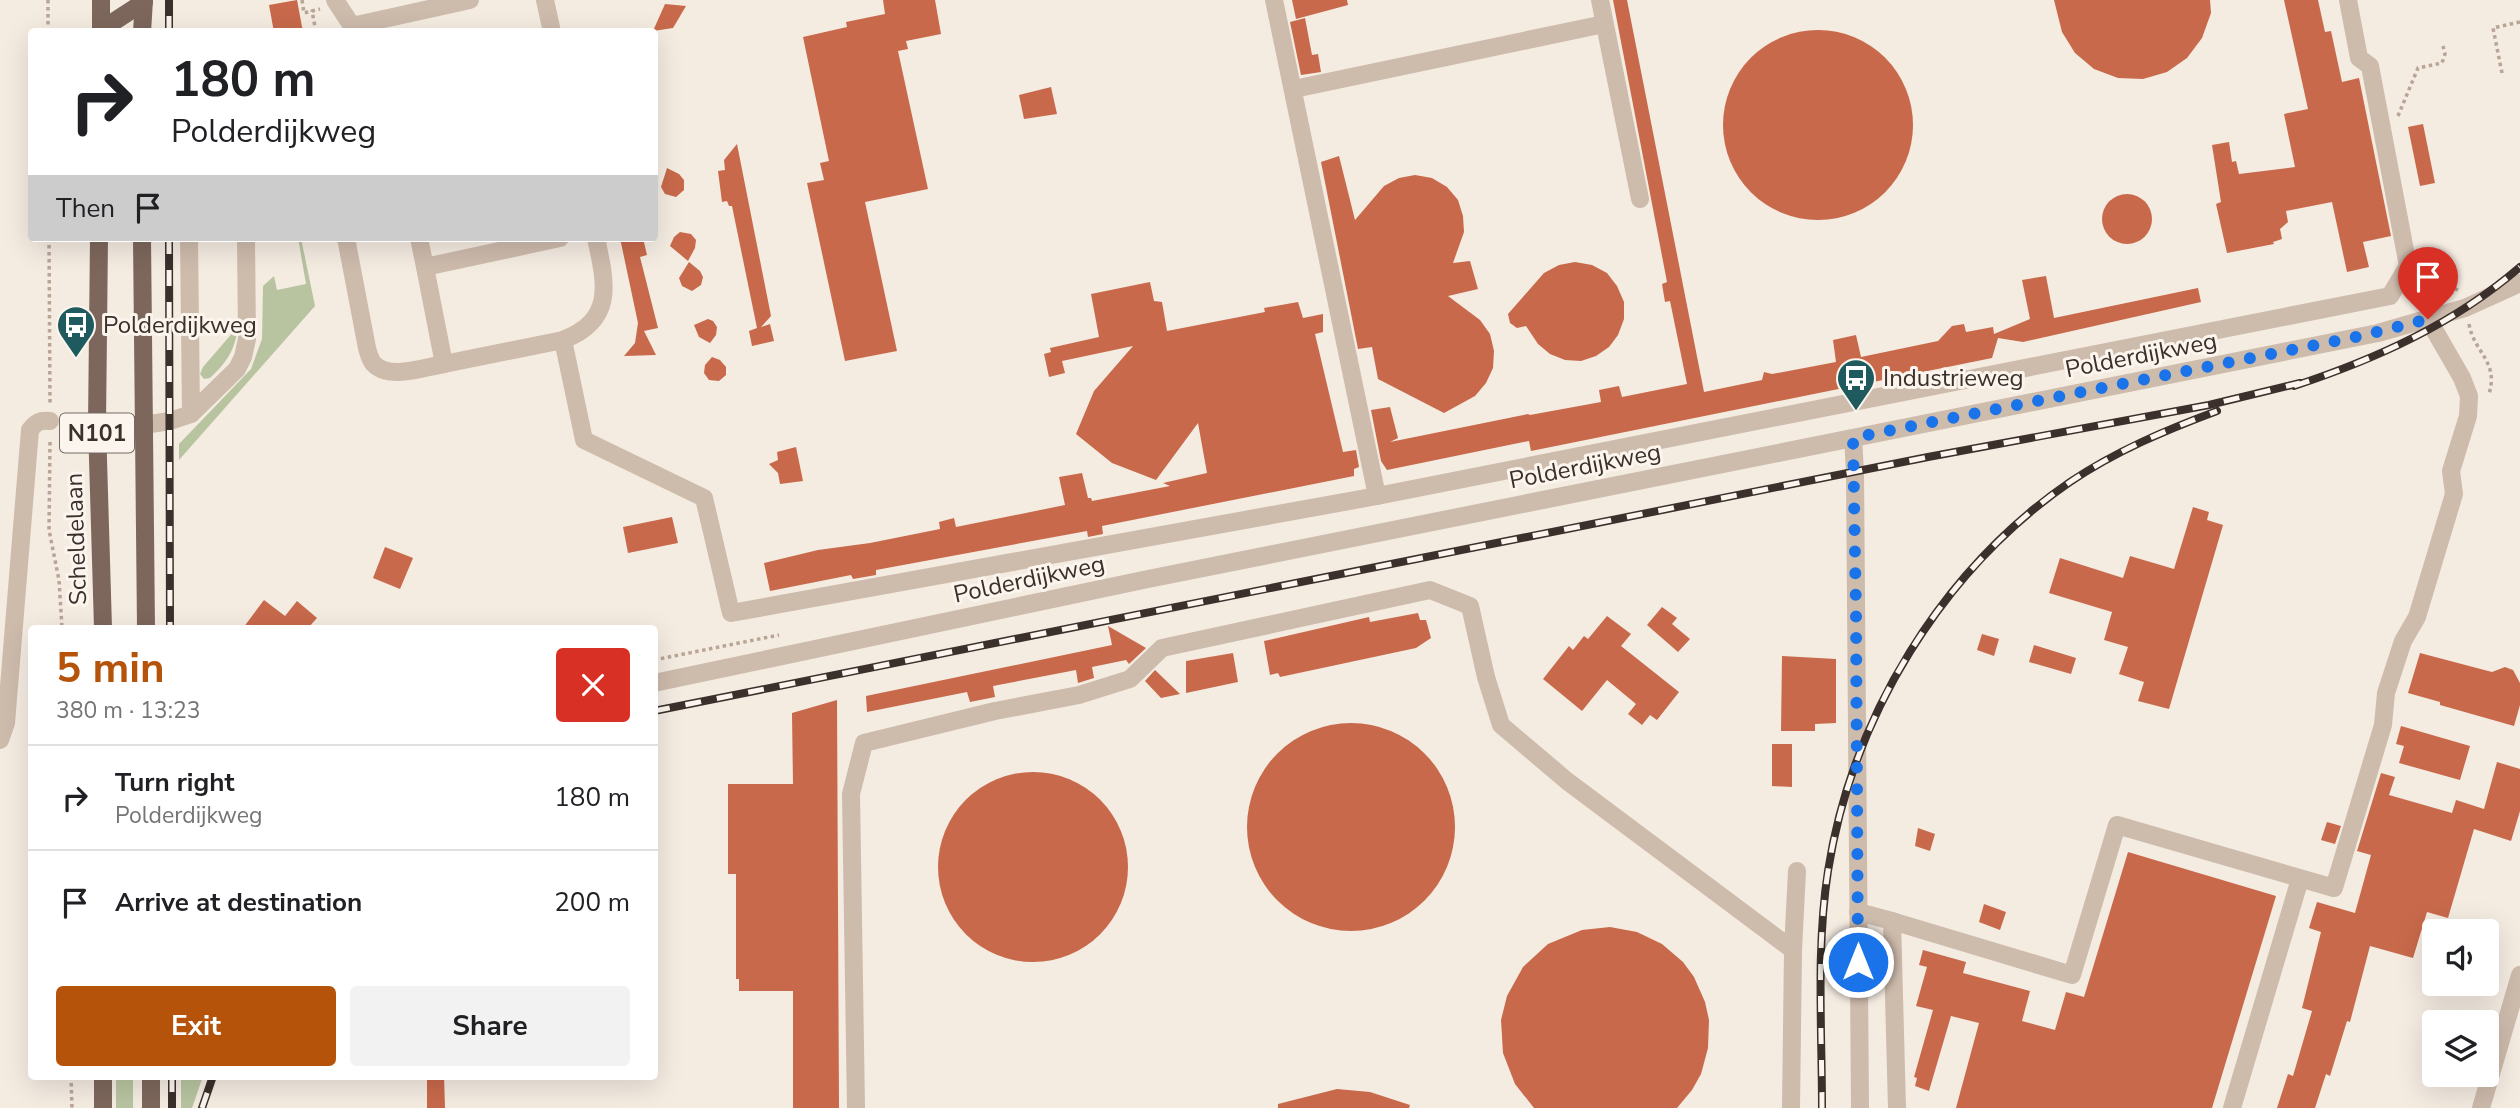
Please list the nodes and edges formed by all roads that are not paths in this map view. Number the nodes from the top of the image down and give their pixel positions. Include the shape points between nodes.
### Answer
1 (101, 0) edge
2 (335, 0) edge
3 (470, 0) edge
4 (545, 0) edge
5 (1274, 0) edge
6 (1600, 0) edge
7 (2348, 0) edge
8 (145, 1) edge
9 (1604, 24) junction
10 (377, 26) edge
11 (101, 28) edge
12 (105, 28) edge
13 (142, 28) edge
14 (551, 28) edge
15 (1294, 89) junction
16 (1640, 199) dead end
17 (99, 242) edge
18 (142, 242) edge
19 (189, 242) edge
20 (246, 242) edge
21 (347, 242) edge
22 (420, 242) edge
23 (541, 242) edge
24 (597, 242) edge
25 (425, 267) junction
26 (2520, 283) edge
27 (2428, 319) junction
28 (563, 340) junction
29 (444, 363) junction
30 (191, 414) junction
31 (50, 421) dead end
32 (97, 425) junction
33 (144, 425) junction
34 (1853, 438) junction
35 (1377, 496) junction
36 (103, 625) edge
37 (146, 625) edge
38 (658, 682) edge
39 (0, 740) edge
40 (1797, 871) dead end
41 (2300, 879) junction
42 (1858, 912) junction
43 (1892, 921) junction
44 (1793, 950) junction
45 (2520, 975) edge
46 (103, 1080) edge
47 (151, 1080) edge
48 (103, 1108) edge
49 (151, 1108) edge
50 (856, 1108) edge
51 (1791, 1108) edge
52 (1860, 1108) edge
53 (1897, 1108) edge
54 (2232, 1108) edge
55 (2482, 1108) edge

1 - 11 main road
2 - 10 street via 352,26
3 - 10 street
4 - 14 street
5 - 15 street
6 - 9 street
7 - 35 street via 2359,58 2370,66 2408,266 2390,296
8 - 12 main road
8 - 13 main road
9 - 15 street
9 - 16 street
15 - 35 street
17 - 32 main road, Scheldelaan / N101
18 - 33 main road, N101
19 - 30 street
20 - 30 street via 247,340 243,357
21 - 29 street via 372,362 394,372
22 - 25 street
23 - 25 street
24 - 28 street via 604,281 599,314 578,334
25 - 29 street
26 - 27 street, Polderdijkweg
27 - 34 street, Polderdijkweg
27 - 41 street via 2469,396 2468,416 2451,471 2454,494 2417,617 2403,641 2386,694 2383,725 2334,888
28 - 29 street
28 - 35 street via 584,440 704,498 731,613
30 - 33 street
31 - 39 street via 41,420 30,430 6,723
32 - 33 main road
32 - 36 main road, Scheldelaan / N101
33 - 37 main road, N101
34 - 38 street, Polderdijkweg
34 - 42 street
40 - 44 street
41 - 43 street via 2117,825 2071,975
41 - 54 street
42 - 43 street
42 - 52 street
43 - 53 street
44 - 50 street via 1567,782 1501,725 1470,606 1430,590 1162,648 1130,679 1079,695 864,743 851,794
44 - 51 street
45 - 55 street
46 - 48 main road
47 - 49 main road

